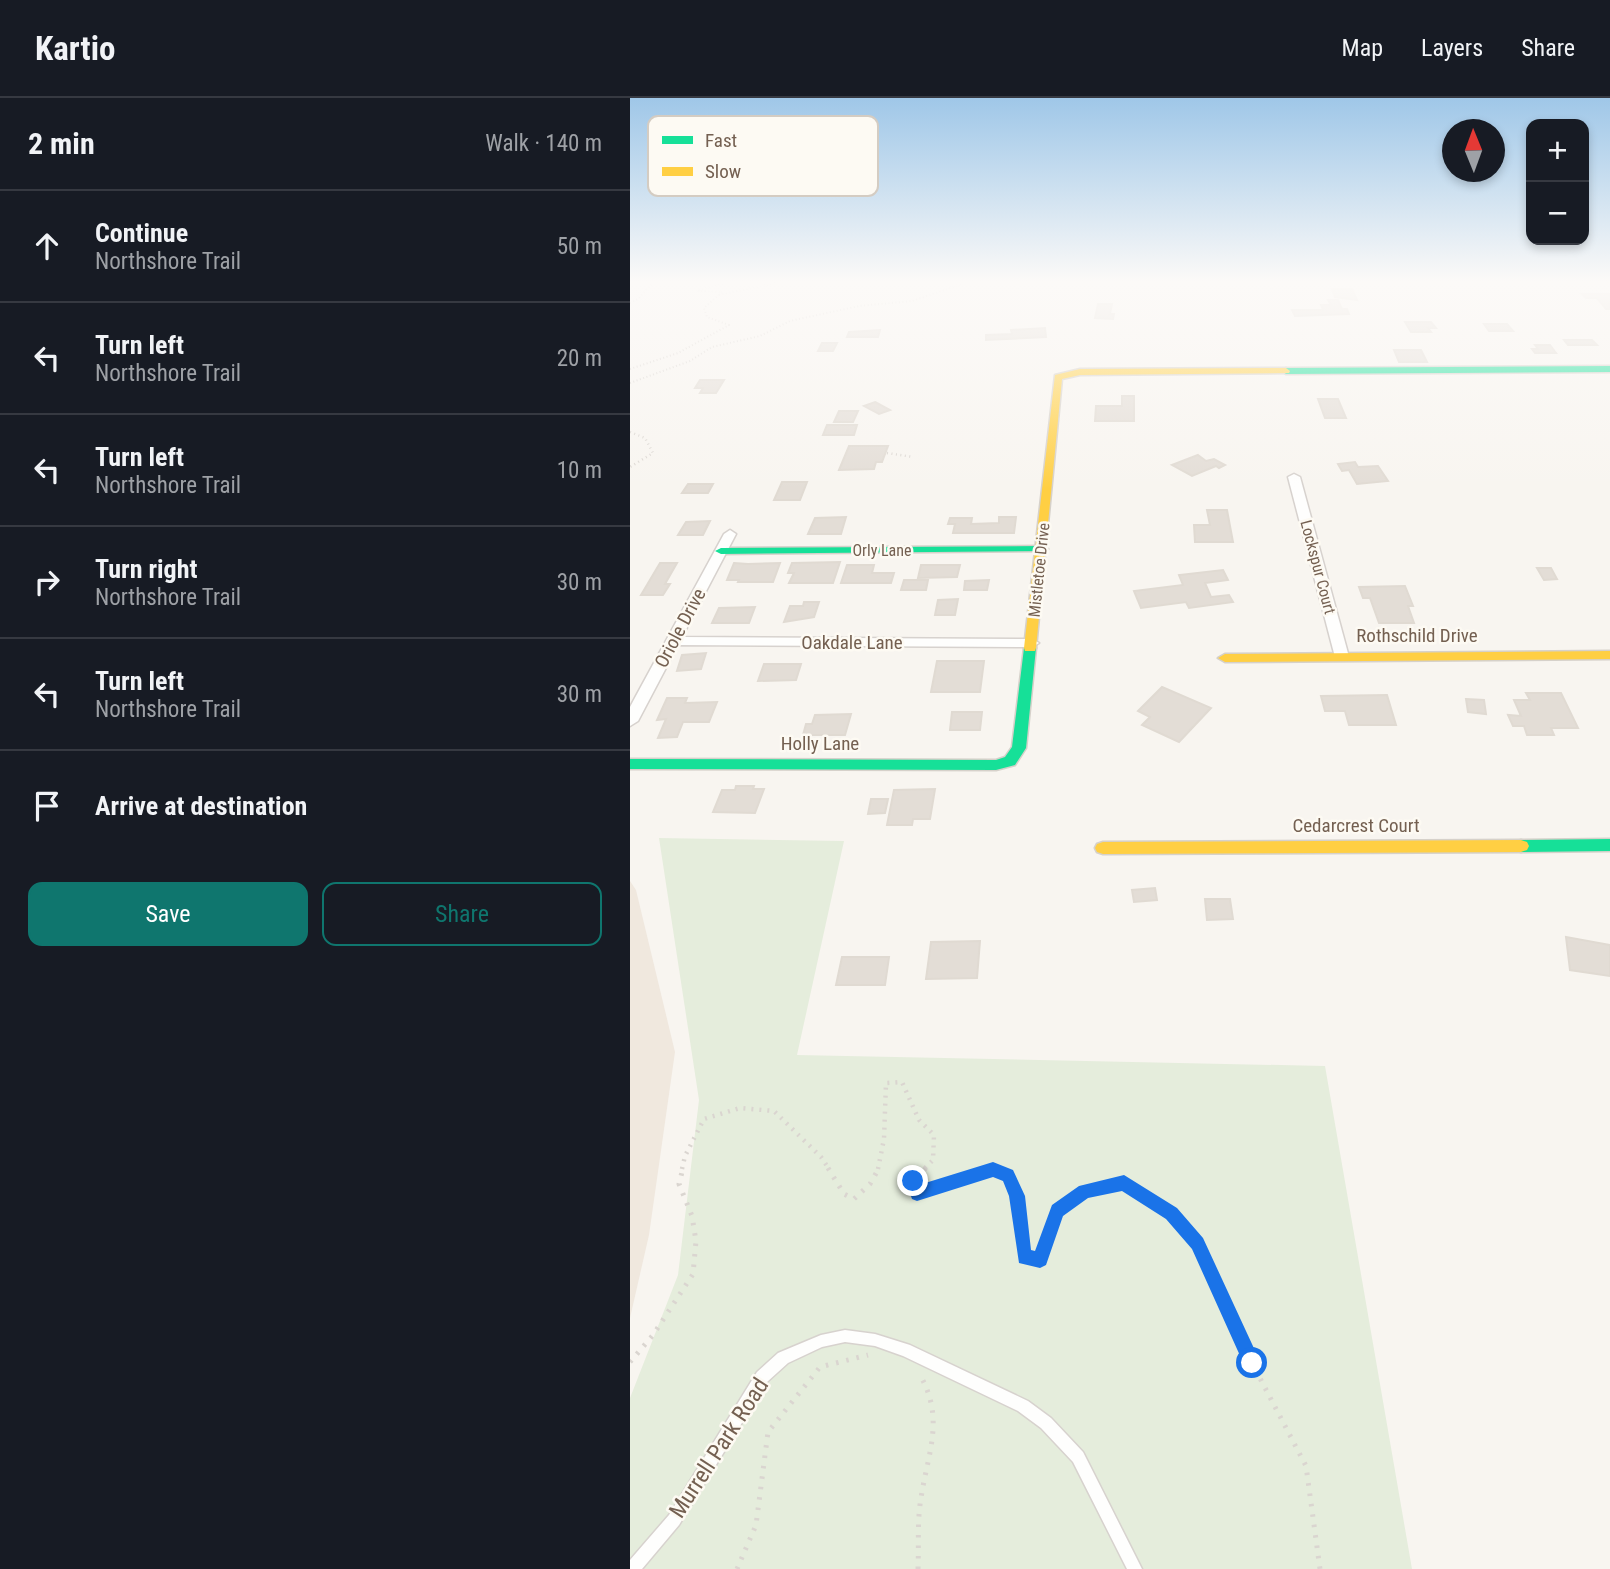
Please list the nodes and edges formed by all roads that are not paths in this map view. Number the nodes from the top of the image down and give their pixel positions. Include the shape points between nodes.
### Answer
1 (1610, 369) edge
2 (1294, 477) dead end
3 (730, 534) dead end
4 (1042, 549) junction
5 (722, 551) junction
6 (673, 641) junction
7 (1032, 643) junction
8 (1610, 655) edge
9 (1342, 657) junction
10 (1225, 658) dead end
11 (630, 721) edge
12 (1010, 761) joint
13 (630, 764) edge
14 (1610, 845) edge
15 (1103, 848) dead end
16 (632, 1569) edge
17 (1135, 1569) edge

1 - 4 street, Mistletoe Drive via 1080,372 1059,377
2 - 9 street, Lockspur Court
3 - 5 street, Oriole Drive
4 - 5 street, Orly Lane
4 - 7 street, Mistletoe Drive
5 - 6 street, Oriole Drive
6 - 7 street, Oakdale Lane
6 - 11 street, Oriole Drive
7 - 12 street, Mistletoe Drive via 1019,748
8 - 9 street, Rothschild Drive
9 - 10 street, Rothschild Drive
12 - 13 street, Holly Lane via 996,765
14 - 15 street, Cedarcrest Court
16 - 17 lane, Murrell Park Road via 674,1520 762,1377 783,1358 845,1336 905,1350 1023,1406 1046,1423 1078,1457

